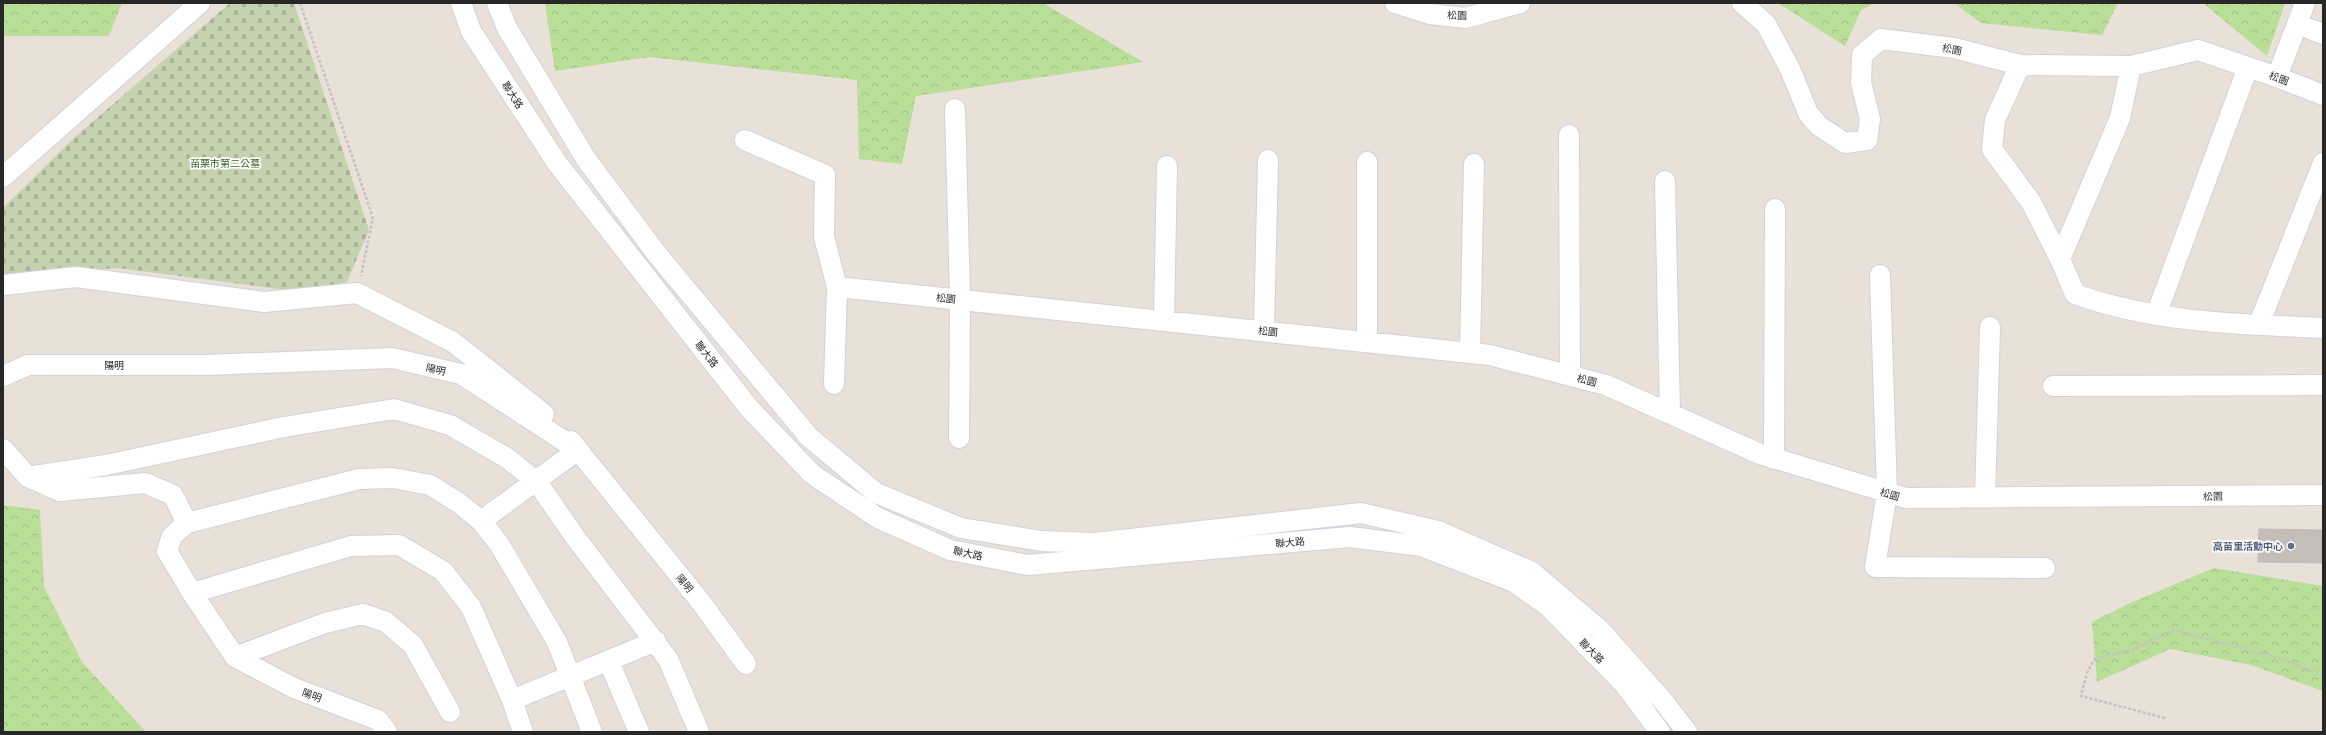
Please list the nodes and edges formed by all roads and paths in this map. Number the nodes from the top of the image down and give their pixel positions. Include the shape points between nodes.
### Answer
1 (200, 3) edge
2 (300, 3) edge
3 (461, 3) edge
4 (497, 3) edge
5 (1395, 3) edge
6 (1520, 3) edge
7 (1742, 3) edge
8 (2305, 3) edge
9 (2297, 24) junction
10 (2323, 34) edge
11 (2020, 65) junction
12 (2131, 66) junction
13 (2248, 67) junction
14 (2277, 77) junction
15 (2323, 95) edge
16 (955, 109) dead end
17 (1569, 135) dead end
18 (745, 140) dead end
19 (1268, 160) dead end
20 (1367, 162) dead end
21 (2323, 163) edge
22 (1474, 164) dead end
23 (1167, 166) dead end
24 (3, 177) edge
25 (1665, 181) dead end
26 (1775, 209) dead end
27 (656, 253) junction
28 (2060, 259) junction
29 (640, 268) junction
30 (1880, 275) dead end
31 (3, 284) edge
32 (837, 287) junction
33 (357, 293) junction
34 (960, 299) junction
35 (2156, 315) junction
36 (1164, 321) junction
37 (2259, 324) junction
38 (1990, 327) dead end
39 (2323, 328) edge
40 (1264, 331) junction
41 (1367, 342) junction
42 (1470, 352) junction
43 (3, 376) edge
44 (1570, 376) junction
45 (834, 384) dead end
46 (2323, 385) edge
47 (2053, 386) dead end
48 (1670, 414) junction
49 (959, 438) dead end
50 (3, 449) edge
51 (578, 450) junction
52 (1774, 459) junction
53 (28, 477) junction
54 (537, 482) junction
55 (1887, 493) junction
56 (2323, 495) edge
57 (1985, 498) junction
58 (481, 521) junction
59 (187, 523) junction
60 (2045, 568) dead end
61 (192, 593) junction
62 (656, 641) junction
63 (235, 657) junction
64 (609, 662) junction
65 (746, 664) dead end
66 (2323, 675) edge
67 (570, 677) junction
68 (512, 700) junction
69 (450, 712) dead end
70 (2165, 718) dead end
71 (387, 732) edge
72 (523, 732) edge
73 (592, 732) edge
74 (639, 732) edge
75 (699, 732) edge
76 (1660, 732) edge
77 (1687, 732) edge

1 - 24 street
2 - 33 path via 372,218
3 - 29 street, 聯大路 via 471,32 557,163
4 - 27 street, 聯大路 via 507,28 586,159
5 - 6 street, 松園 via 1430,14 1465,18
7 - 11 street, 松園 via 1766,24 1790,69 1808,113 1819,126 1845,143 1867,140 1870,119 1861,83 1862,55 1881,39 1954,48
8 - 9 street
9 - 10 street
9 - 14 street
11 - 12 street, 松園
11 - 28 street via 1995,120 1992,149 2031,202
12 - 13 street, 松園 via 2198,50
12 - 28 street via 2120,118
13 - 14 street, 松園
13 - 35 street
14 - 15 street, 松園
16 - 34 street
17 - 44 street
18 - 32 street via 825,175 824,237
19 - 40 street
20 - 41 street
21 - 37 street
22 - 42 street
23 - 36 street
25 - 48 street
26 - 52 street
27 - 29 street
27 - 77 street, 聯大路 via 808,437 876,493 961,528 1042,541 1094,544 1361,513 1438,531 1532,572 1599,628
28 - 35 street via 2075,294 2108,306
29 - 76 street, 聯大路 via 749,408 807,469 878,518 950,550 1028,565 1350,537 1422,546 1514,582 1548,606 1625,685
30 - 55 street
31 - 33 street via 76,277 264,302
32 - 34 street, 松園
32 - 45 street
33 - 51 street via 453,342 560,427
34 - 36 street, 松園
34 - 49 street
35 - 37 street via 2178,320
36 - 40 street, 松園
37 - 39 street
38 - 57 street
40 - 41 street, 松園
41 - 42 street, 松園
42 - 44 street, 松園
43 - 51 street, 陽明 via 28,365 205,365 392,358 461,374
44 - 48 street, 松園 via 1606,385
46 - 47 street
48 - 52 street, 松園
50 - 53 street
51 - 54 street
51 - 65 street, 陽明 via 700,601
52 - 55 street, 松園
53 - 54 street via 106,465 284,427 394,409 450,425 507,458
53 - 59 street via 60,491 145,483 173,495
54 - 58 street
54 - 62 street via 574,537
55 - 57 street, 松園 via 1906,498
55 - 60 street via 1875,567
56 - 57 street, 松園
58 - 59 street, 陽明 via 459,503 430,485 393,478 359,479
58 - 67 street, 陽明 via 499,544 558,642
59 - 61 street, 陽明 via 172,536 167,551
61 - 63 street, 陽明
61 - 68 street via 351,546 399,545 443,571 471,607
62 - 64 street
62 - 75 street via 668,659
63 - 69 street via 325,623 363,614 386,622 413,645
63 - 71 street, 陽明 via 294,688 378,720
64 - 67 street
64 - 74 street
66 - 70 path via 2279,658 2174,630 2130,651 2095,658 2087,673 2081,696
67 - 68 street
67 - 73 street, 陽明
68 - 72 street

